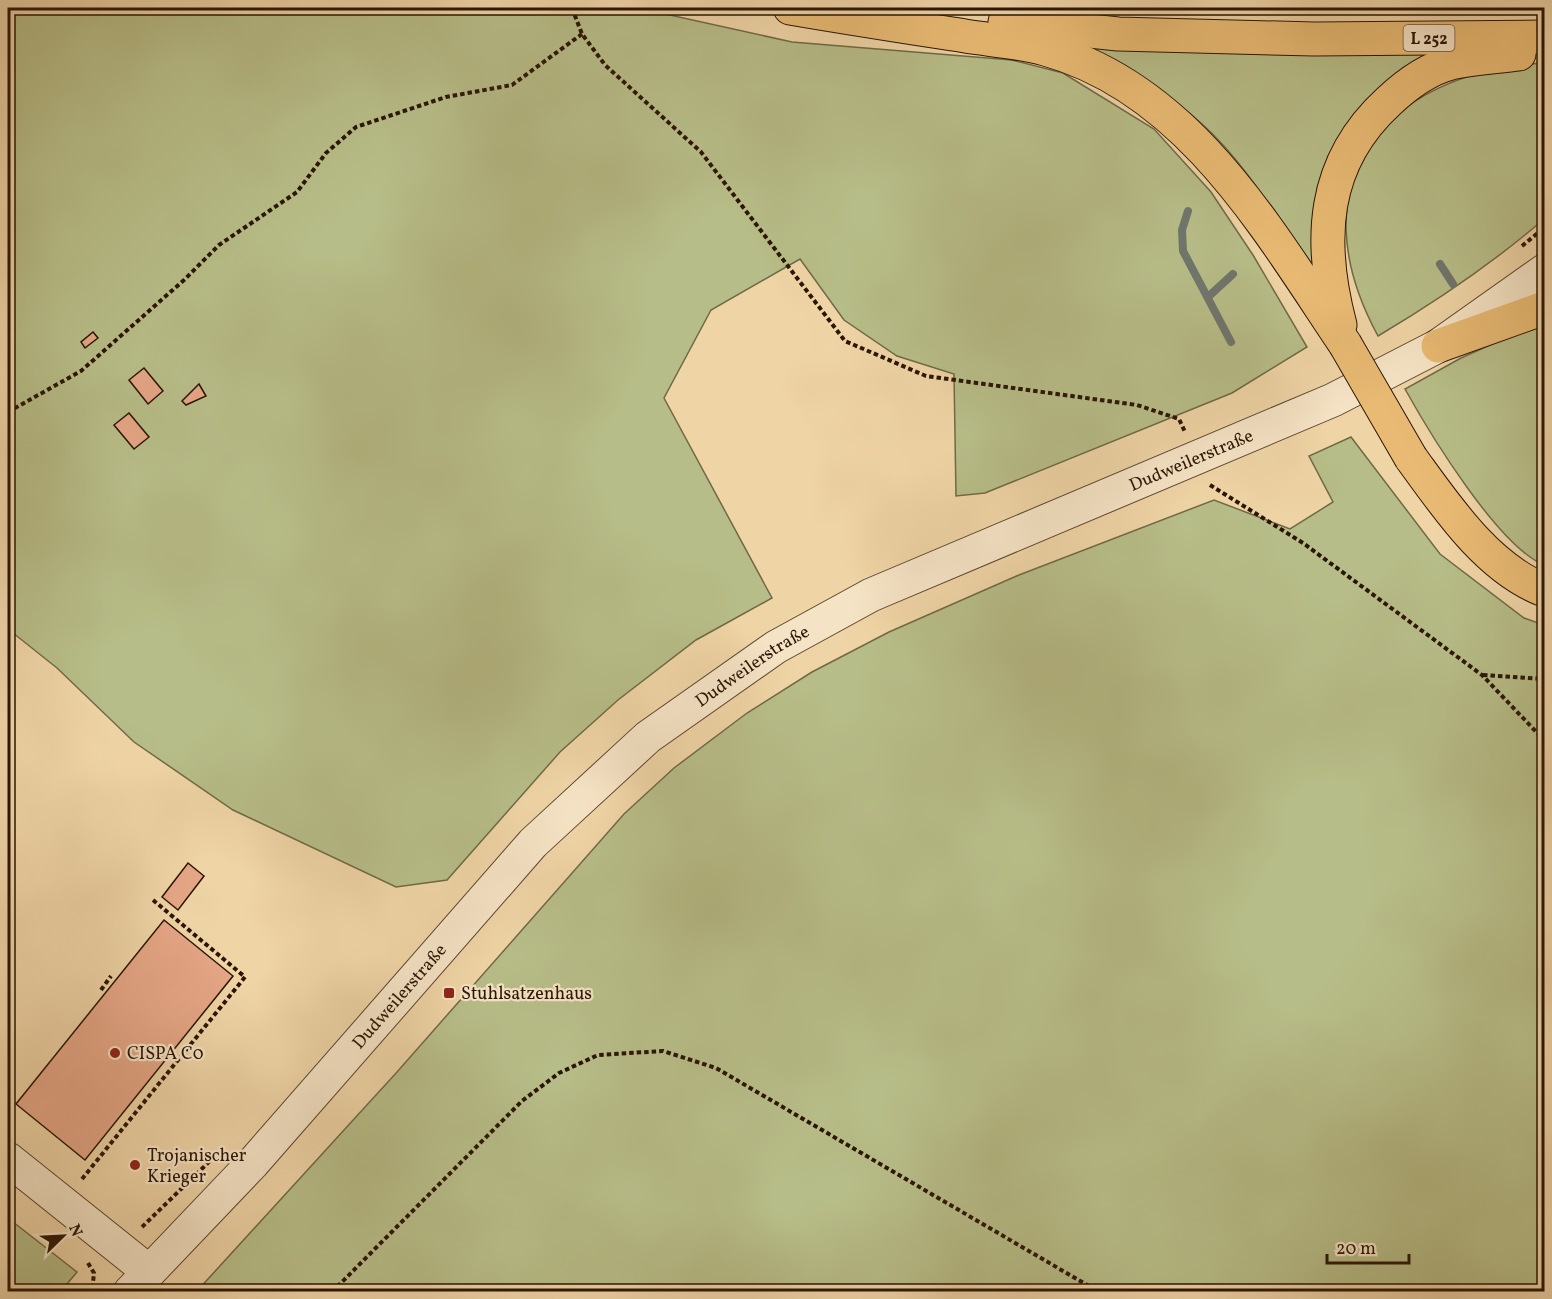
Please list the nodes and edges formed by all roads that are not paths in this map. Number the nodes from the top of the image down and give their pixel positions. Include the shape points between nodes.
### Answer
1 (790, 8) edge
2 (872, 8) edge
3 (1036, 8) edge
4 (1545, 21) edge
5 (1545, 37) edge
6 (1545, 53) edge
7 (1545, 272) edge
8 (1545, 308) edge
9 (1345, 344) junction
10 (1438, 345) junction
11 (1545, 590) edge
12 (8, 1160) edge
13 (139, 1281) edge

1 - 9 highway via 1045,49 1088,66 1137,93 1182,128 1229,177
2 - 5 highway, L 252 via 1118,34 1314,39
3 - 4 highway, L 252 via 1157,21
6 - 9 highway via 1449,64 1406,85 1366,122 1342,162 1328,205 1328,264
7 - 10 street, Dudweilerstraße
8 - 10 highway
9 - 11 highway, bridge via 1411,458 1446,507 1488,554
10 - 13 street, Dudweilerstraße via 1333,400 1189,440 1003,537 871,595 776,647 648,737 533,843 253,1163
12 - 13 street

